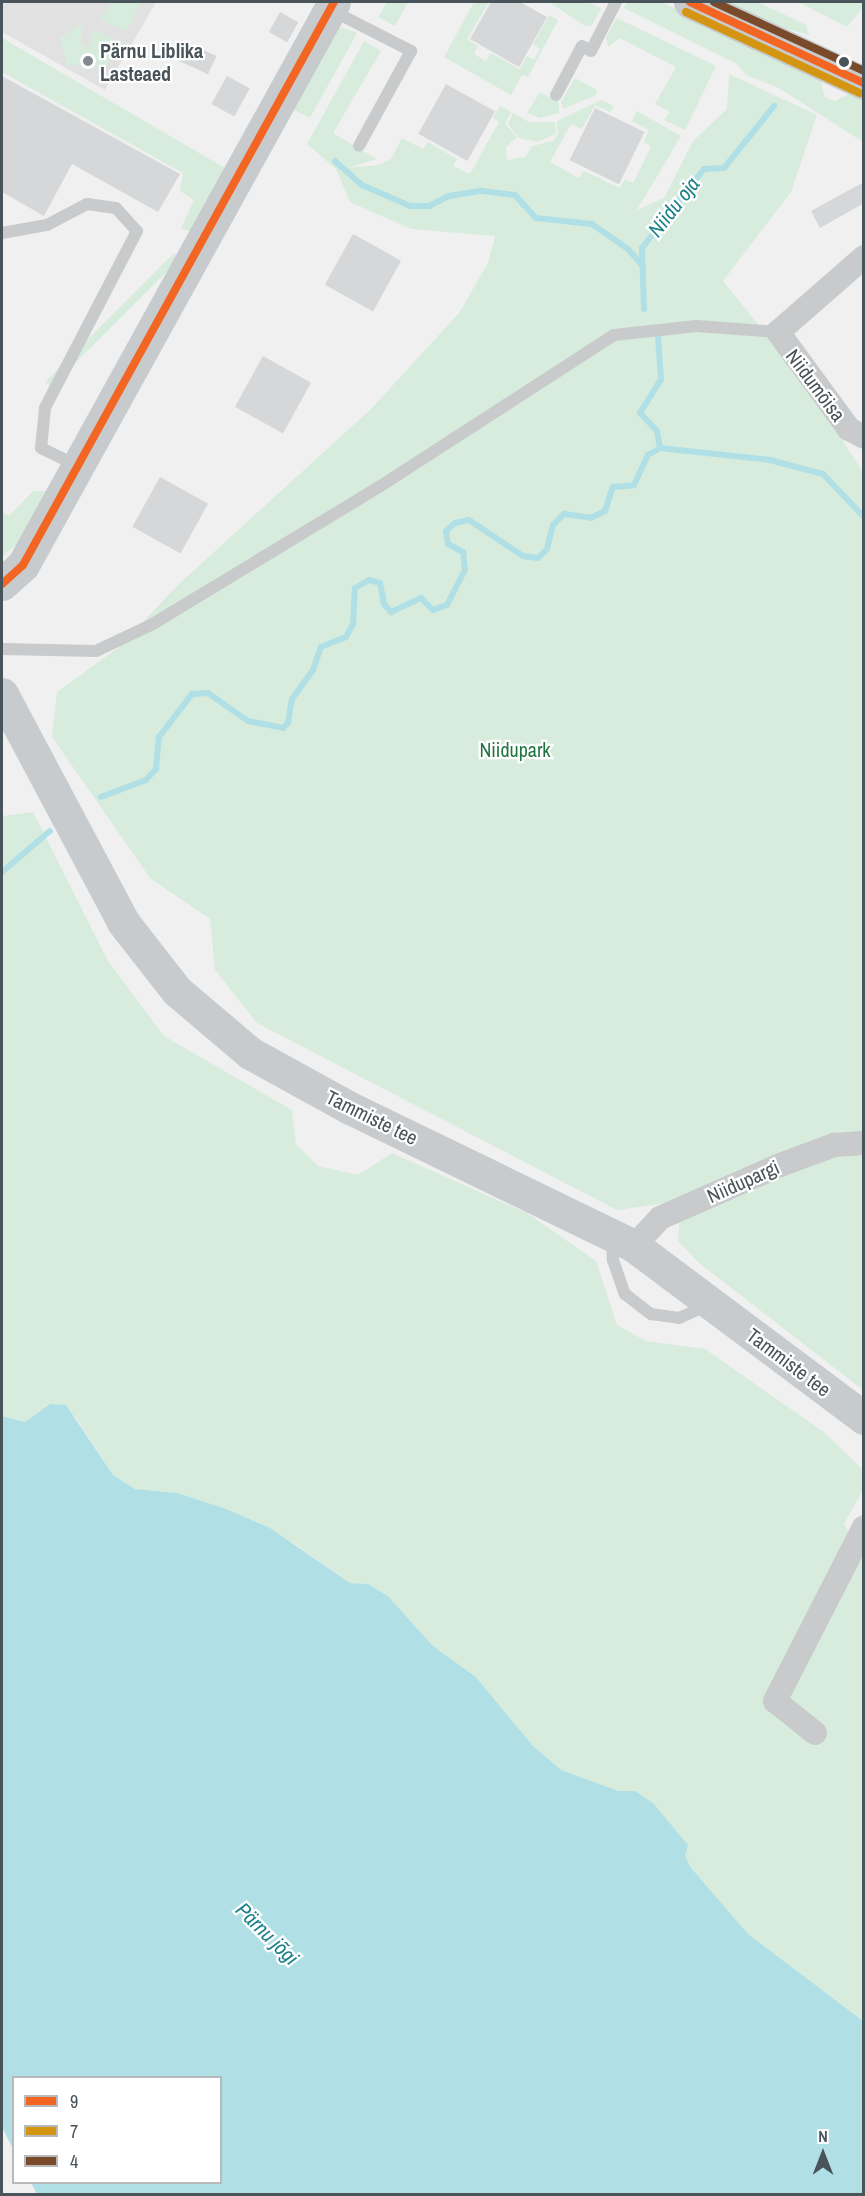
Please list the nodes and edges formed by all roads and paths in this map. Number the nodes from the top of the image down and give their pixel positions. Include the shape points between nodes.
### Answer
1 (616, 2) edge
2 (332, 5) edge
3 (707, 5) edge
4 (864, 83) edge
5 (555, 95) dead end
6 (359, 146) dead end
7 (2, 233) edge
8 (864, 257) edge
9 (778, 332) junction
10 (864, 437) edge
11 (78, 466) junction
12 (2, 584) edge
13 (2, 649) edge
14 (2, 694) edge
15 (864, 1143) edge
16 (623, 1240) junction
17 (704, 1298) junction
18 (864, 1418) edge
19 (864, 1527) edge
20 (815, 1733) dead end

1 - 5 lane via 591,51 582,46
2 - 6 lane via 411,51
2 - 11 main road
3 - 4 main road
7 - 11 lane via 47,225 87,204 116,208 137,231 45,408 41,448
8 - 9 street, Niidumõisa
9 - 10 street, Niidumõisa via 849,429
9 - 13 lane via 697,326 614,334 379,487 151,625 96,651
11 - 12 main road via 23,565
14 - 16 main road, Tammiste tee via 92,871 123,922 177,991 260,1058 350,1108
15 - 16 street, Niidupargi via 808,1153 660,1218
16 - 17 main road, Tammiste tee
16 - 17 lane via 613,1260 626,1293 651,1314 679,1318 697,1310
17 - 18 main road, Tammiste tee
19 - 20 street via 775,1701

